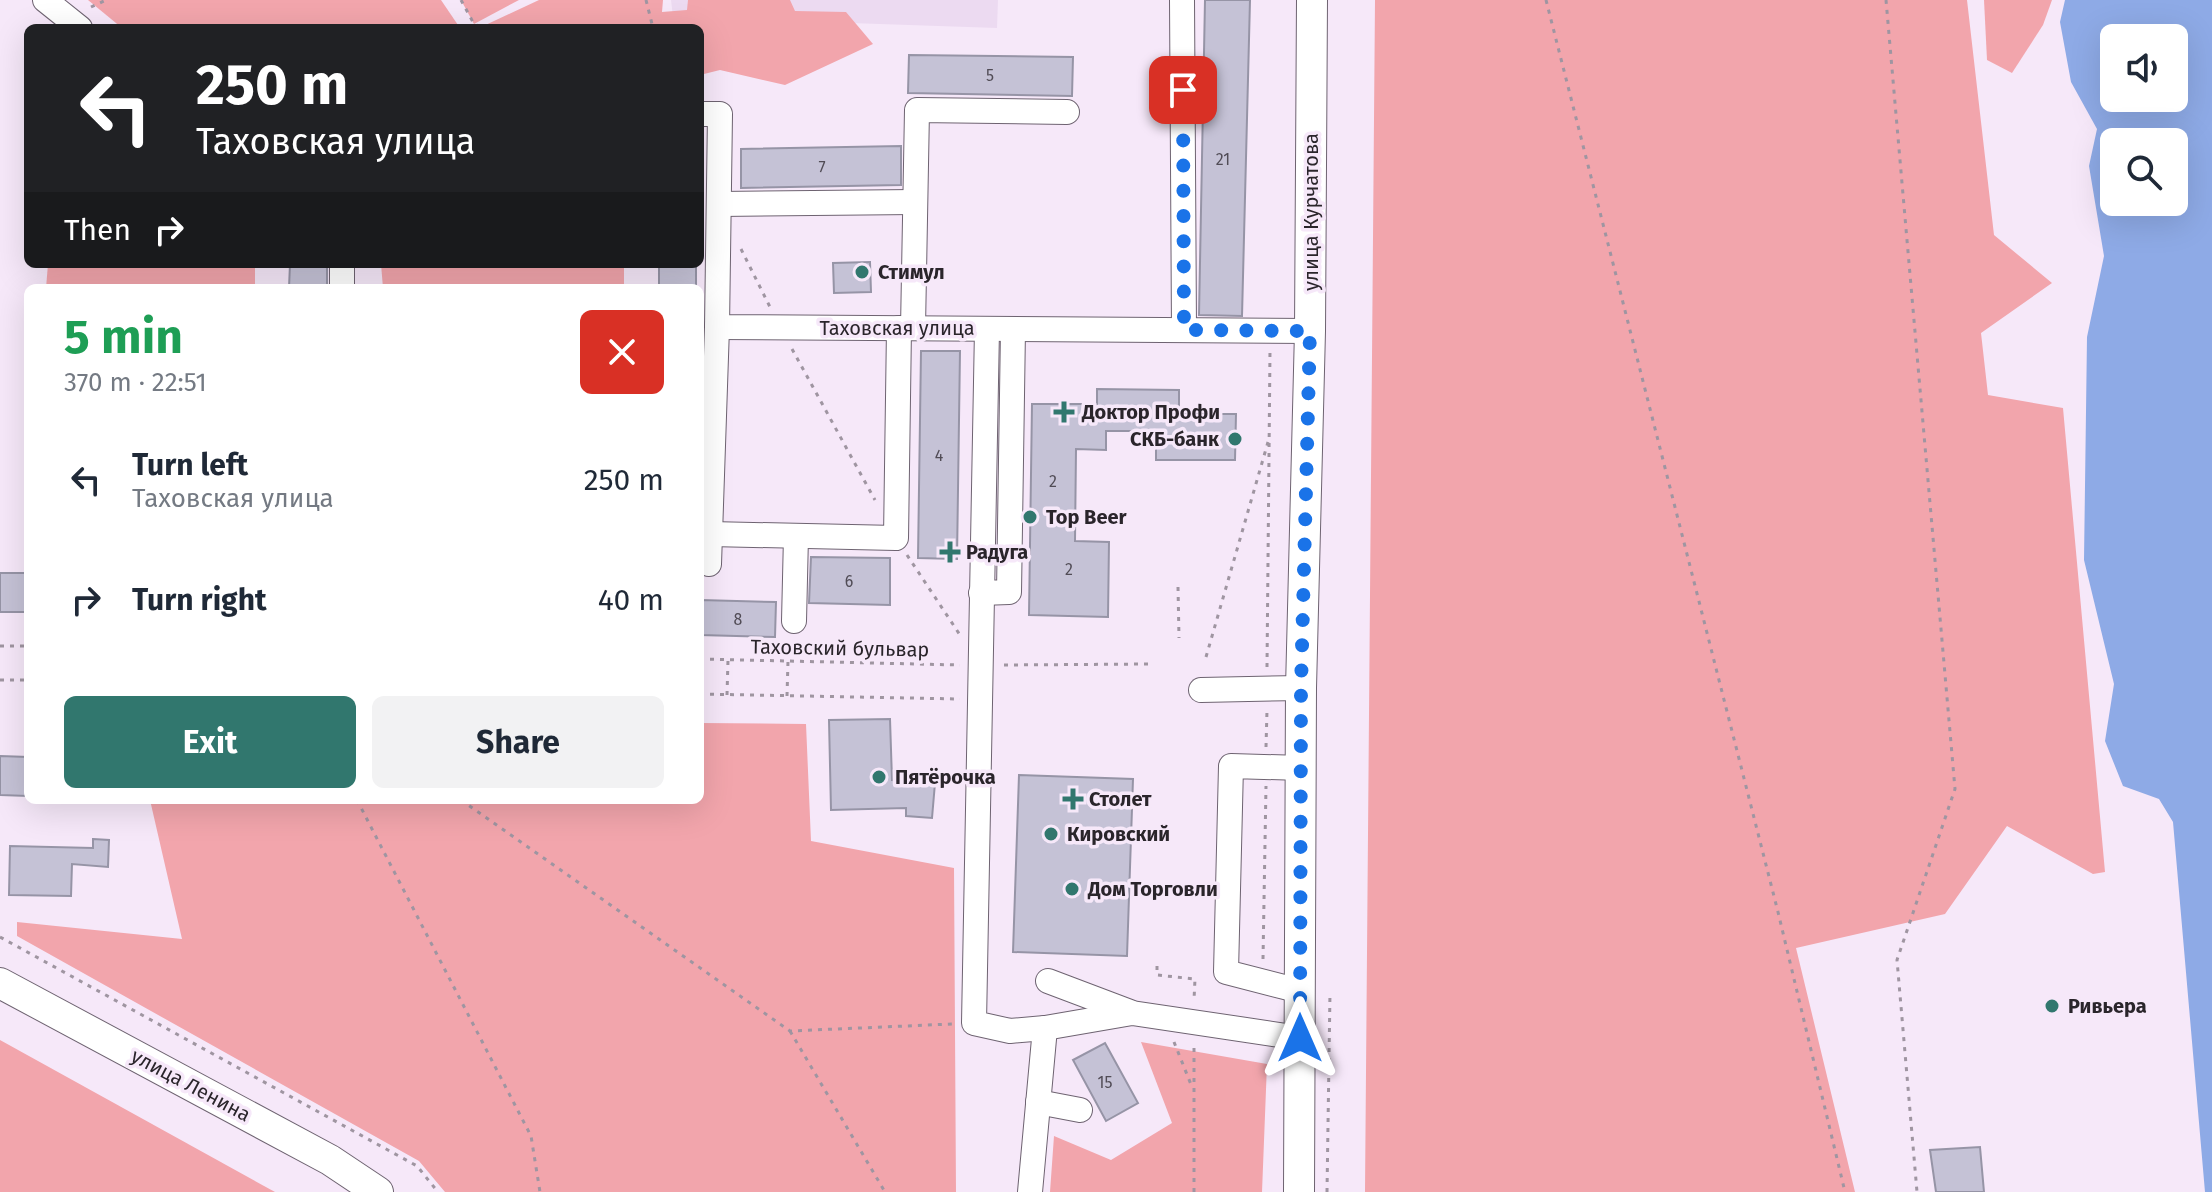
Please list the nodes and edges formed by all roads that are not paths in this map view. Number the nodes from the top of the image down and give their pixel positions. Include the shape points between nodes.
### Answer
1 (45, 0) edge
2 (1182, 0) edge
3 (1312, 0) edge
4 (84, 18) edge
5 (1067, 112) dead end
6 (704, 114) edge
7 (915, 202) junction
8 (719, 204) junction
9 (717, 327) junction
10 (906, 328) junction
11 (987, 329) junction
12 (1013, 329) junction
13 (1184, 330) junction
14 (1310, 331) junction
15 (710, 534) junction
16 (796, 536) junction
17 (709, 564) dead end
18 (981, 593) junction
19 (794, 621) dead end
20 (1301, 688) junction
21 (1201, 690) dead end
22 (1302, 768) junction
23 (1048, 981) dead end
24 (0, 983) edge
25 (1315, 992) junction
26 (1132, 1013) junction
27 (1045, 1028) junction
28 (1300, 1038) junction
29 (1038, 1102) junction
30 (1080, 1110) dead end
31 (378, 1192) edge
32 (1030, 1192) edge
33 (1299, 1192) edge

1 - 4 street
2 - 13 street
3 - 14 main road, улица Курчатова
5 - 7 street via 917,110
6 - 8 street via 720,114
7 - 8 street
7 - 10 street
8 - 9 street
9 - 10 street, Таховская улица
9 - 15 street
10 - 11 street, Таховская улица
10 - 16 street via 896,538
11 - 12 street, Таховская улица
11 - 18 street
12 - 13 street, Таховская улица
12 - 18 street via 1009,592
13 - 14 street, Таховская улица
14 - 20 main road, улица Курчатова
15 - 16 street
15 - 17 street
16 - 19 street
18 - 27 street via 974,1023 1010,1031
20 - 21 street
20 - 22 main road, улица Курчатова
22 - 25 main road, улица Курчатова
22 - 25 street via 1231,766 1226,972
23 - 26 street
24 - 31 main road, улица Ленина via 330,1160
25 - 28 main road, улица Курчатова
26 - 27 street
26 - 28 street
27 - 29 street
28 - 33 main road, улица Курчатова
29 - 30 street
29 - 32 street

